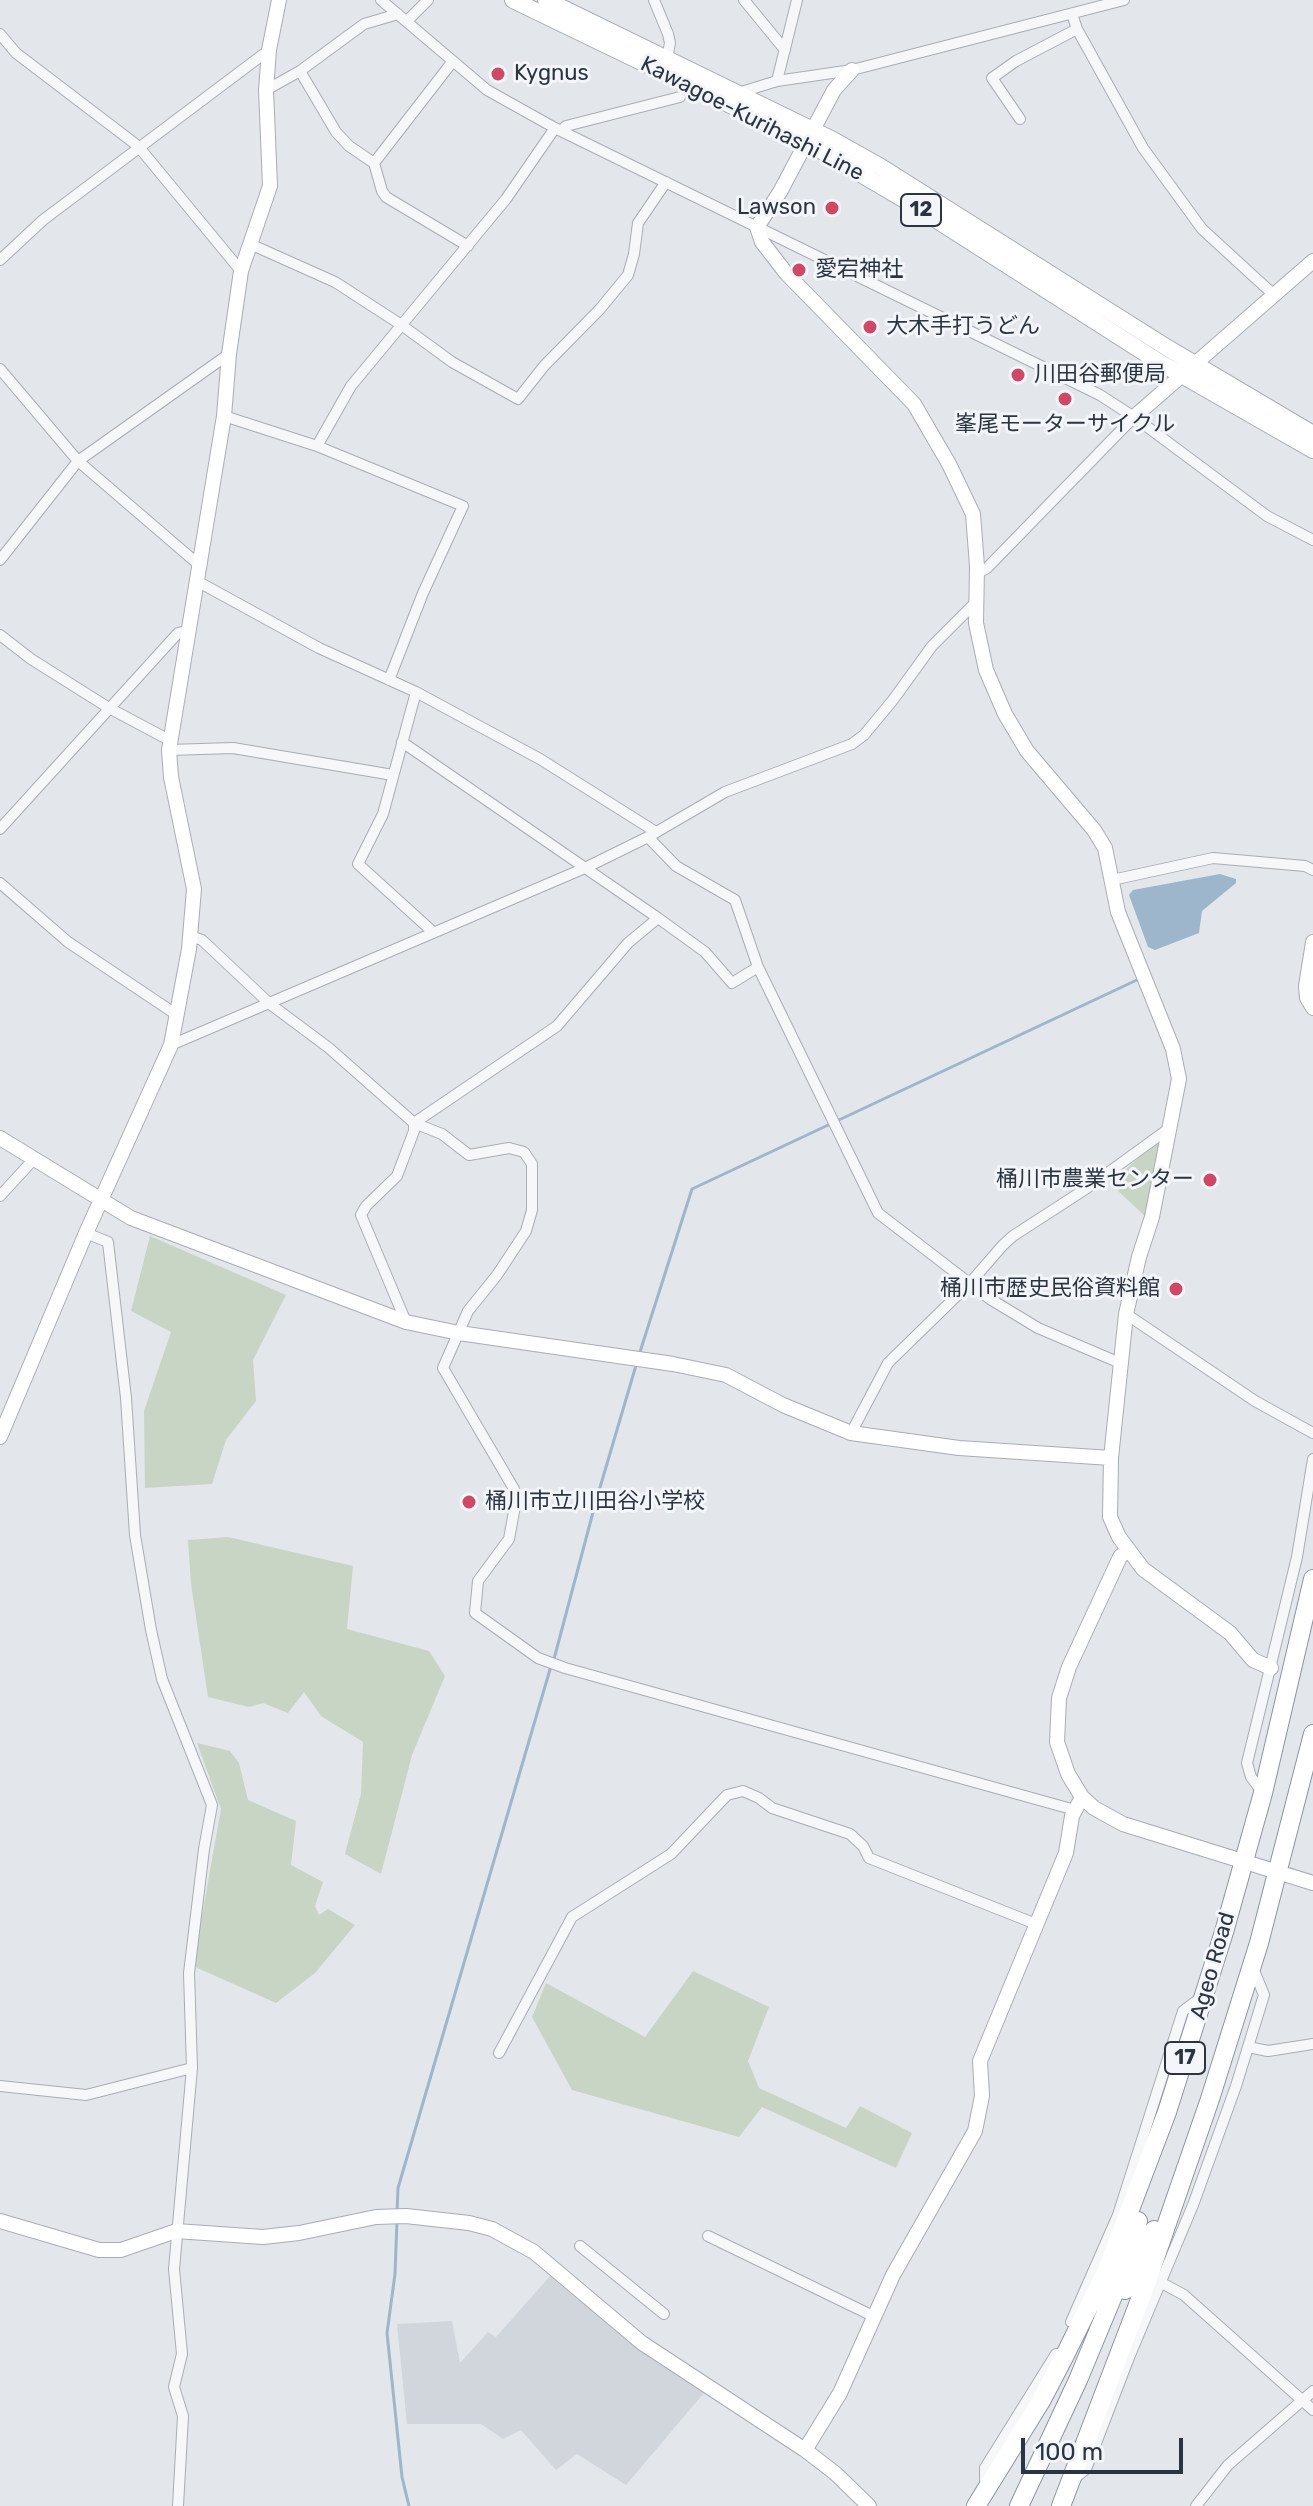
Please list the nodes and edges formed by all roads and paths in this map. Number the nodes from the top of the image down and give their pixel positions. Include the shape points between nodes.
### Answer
1 (279, 0) edge
2 (381, 0) edge
3 (428, 0) edge
4 (513, 0) edge
5 (546, 0) edge
6 (654, 0) edge
7 (744, 0) edge
8 (797, 0) edge
9 (1124, 0) edge
10 (1108, 2) edge
11 (1072, 14) junction
12 (402, 18) junction
13 (1077, 29) junction
14 (0, 34) edge
15 (269, 50) junction
16 (785, 50) junction
17 (667, 59) junction
18 (453, 61) junction
19 (852, 70) junction
20 (300, 71) junction
21 (777, 81) junction
22 (266, 90) junction
23 (738, 93) junction
24 (680, 97) dead end
25 (1020, 119) dead end
26 (558, 129) junction
27 (808, 135) junction
28 (138, 146) junction
29 (374, 163) junction
30 (666, 182) junction
31 (757, 227) junction
32 (250, 244) junction
33 (468, 246) junction
34 (0, 260) edge
35 (1313, 261) edge
36 (241, 271) junction
37 (1274, 295) junction
38 (400, 324) junction
39 (229, 354) junction
40 (1195, 364) junction
41 (0, 369) edge
42 (1181, 375) junction
43 (224, 416) junction
44 (1134, 417) junction
45 (1313, 434) edge
46 (317, 446) junction
47 (1313, 450) edge
48 (78, 461) junction
49 (1313, 540) edge
50 (0, 560) edge
51 (198, 564) junction
52 (976, 574) junction
53 (195, 580) junction
54 (975, 603) junction
55 (186, 631) junction
56 (0, 635) edge
57 (389, 680) junction
58 (416, 692) junction
59 (109, 708) junction
60 (402, 742) junction
61 (170, 745) junction
62 (393, 775) junction
63 (0, 829) edge
64 (652, 834) junction
65 (585, 868) junction
66 (1313, 870) edge
67 (1112, 880) junction
68 (0, 883) edge
69 (658, 918) junction
70 (433, 932) junction
71 (190, 936) junction
72 (1313, 942) edge
73 (758, 967) junction
74 (270, 1004) junction
75 (1313, 1008) edge
76 (177, 1015) junction
77 (171, 1045) junction
78 (414, 1123) junction
79 (1171, 1127) junction
80 (0, 1138) edge
81 (34, 1159) junction
82 (0, 1196) edge
83 (101, 1200) junction
84 (86, 1233) junction
85 (970, 1283) junction
86 (1126, 1314) junction
87 (406, 1322) junction
88 (459, 1333) junction
89 (1120, 1363) junction
90 (851, 1433) junction
91 (1313, 1433) edge
92 (0, 1437) edge
93 (1111, 1458) junction
94 (1313, 1459) edge
95 (1127, 1550) junction
96 (1313, 1579) edge
97 (1271, 1668) junction
98 (1313, 1734) edge
99 (1263, 1793) junction
100 (1078, 1804) junction
101 (1243, 1862) junction
102 (1276, 1872) junction
103 (1313, 1883) edge
104 (1036, 1924) junction
105 (1252, 1967) junction
106 (1205, 1994) junction
107 (1313, 2044) edge
108 (1248, 2047) junction
109 (1188, 2049) junction
110 (499, 2053) dead end
111 (192, 2068) junction
112 (0, 2086) edge
113 (1210, 2099) junction
114 (0, 2221) edge
115 (176, 2231) junction
116 (708, 2236) dead end
117 (580, 2246) dead end
118 (1160, 2282) junction
119 (664, 2314) dead end
120 (875, 2317) junction
121 (1313, 2391) edge
122 (1301, 2401) junction
123 (1313, 2410) edge
124 (805, 2450) junction
125 (1070, 2482) junction
126 (980, 2499) edge
127 (178, 2506) edge
128 (869, 2506) edge
129 (1019, 2506) edge
130 (1031, 2506) edge
131 (1061, 2506) edge
132 (1196, 2506) edge

1 - 15 street
2 - 12 street
3 - 12 street
4 - 27 main road, Kawagoe-Kurihashi Line / 12
5 - 17 main road, Kawagoe-Kurihashi Line / 12
6 - 17 street via 670,43
7 - 16 street
8 - 16 street
9 - 10 street
10 - 11 street
11 - 13 street
11 - 19 street
12 - 18 street
12 - 20 street via 364,24
13 - 25 street via 992,78
13 - 37 street via 1143,148 1202,229
14 - 28 street via 16,53
15 - 22 street
15 - 28 street
16 - 21 street
17 - 23 main road, Kawagoe-Kurihashi Line / 12
18 - 26 street via 487,90
18 - 29 street
19 - 21 street
19 - 27 street
20 - 22 street
20 - 29 street via 336,132
21 - 23 street
22 - 32 street via 270,186
23 - 27 main road, Kawagoe-Kurihashi Line / 12
24 - 26 street
26 - 30 street
26 - 33 street
27 - 31 street
27 - 40 main road, Kawagoe-Kurihashi Line / 12 via 881,167
27 - 42 main road, Kawagoe-Kurihashi Line / 12
28 - 34 street
28 - 36 street
29 - 33 street via 386,197
30 - 31 street
30 - 38 street via 638,223 628,275 518,399 452,362
31 - 44 street via 1032,360
31 - 52 street via 786,273 898,386 923,419 973,514
32 - 36 street
32 - 38 street via 335,282
33 - 38 street
35 - 37 street
36 - 39 street
37 - 40 street
38 - 46 street via 351,386
39 - 43 street
39 - 48 street
40 - 42 street
40 - 45 main road, Kawagoe-Kurihashi Line / 12
41 - 48 street
42 - 44 street
42 - 47 main road, Kawagoe-Kurihashi Line / 12
43 - 46 street
43 - 51 street
44 - 49 street via 1267,516
44 - 52 street
46 - 57 street via 463,506
48 - 50 street
48 - 51 street
51 - 53 street
52 - 54 street
53 - 55 street
53 - 57 street
54 - 64 street via 932,646 885,710 852,744 725,792
54 - 67 street via 986,670 1005,714 1027,751 1094,830 1105,848
55 - 59 street via 178,633
55 - 61 street
56 - 59 street
57 - 58 street
58 - 60 street
58 - 64 street via 540,759
59 - 61 street
59 - 63 street
60 - 62 street
60 - 65 street
61 - 62 street via 233,748
61 - 71 street via 171,777 194,889
62 - 70 street via 383,814 358,864
64 - 65 street
64 - 73 street via 676,866 735,900
65 - 69 street
65 - 70 street
66 - 67 street via 1213,858
67 - 79 street via 1118,912 1176,1062 1179,1079
68 - 76 street via 68,942
69 - 73 street via 705,952 732,983
69 - 78 street via 628,943 557,1026
70 - 74 street
71 - 74 street via 202,940
71 - 76 street
72 - 75 street via 1306,986
73 - 85 street via 878,1213
74 - 77 street
74 - 78 street
76 - 77 street
77 - 83 street
78 - 87 street via 397,1176 361,1215
78 - 88 street via 442,1134 469,1155 509,1148 524,1152 532,1164 532,1210 526,1231 468,1311
79 - 85 street via 1013,1236
79 - 86 street
80 - 81 street
81 - 82 street
81 - 83 street
83 - 84 street
83 - 87 street via 131,1218
84 - 92 street
84 - 111 street via 108,1242 135,1535 151,1630 162,1679 212,1805 189,1973
85 - 89 street via 1038,1328
85 - 90 street via 888,1363
86 - 89 street
86 - 91 street via 1255,1401
87 - 88 street
88 - 90 street via 726,1375
88 - 100 street via 443,1368 514,1489 515,1506 509,1539 478,1581 475,1613 538,1658 565,1668
89 - 93 street
90 - 93 street via 959,1448
93 - 95 street via 1110,1517
94 - 97 street
95 - 97 street via 1143,1569 1230,1633 1253,1660
95 - 100 street via 1059,1698 1057,1742
96 - 99 highway, Ageo Road / 17
97 - 99 street via 1247,1763
98 - 102 highway, Ageo Road / 17
99 - 101 highway, Ageo Road / 17
100 - 101 street
100 - 104 street via 1066,1853
101 - 102 street
101 - 106 highway, Ageo Road / 17
102 - 103 street
102 - 105 highway, Ageo Road / 17
104 - 110 street via 869,1858 850,1834 772,1808 743,1791 727,1795 671,1854 572,1917
104 - 120 street via 980,2061 982,2096 975,2131
105 - 108 street via 1264,1995
105 - 113 highway, Ageo Road / 17
106 - 109 highway, Ageo Road / 17
106 - 126 street via 1183,2011 1112,2229 1053,2359 985,2468
107 - 108 street via 1268,2051
108 - 118 street
109 - 126 highway, Ageo Road / 17 via 1107,2270 1041,2401
109 - 129 highway via 1115,2291
111 - 112 street via 86,2095
111 - 115 street
113 - 125 highway, Ageo Road / 17
113 - 130 highway
114 - 115 street via 99,2250 121,2250
115 - 124 street via 263,2237 406,2216 492,2229 534,2252 642,2343
115 - 127 street via 182,2354 174,2387 183,2416
116 - 120 street
117 - 119 street
118 - 122 street via 1184,2295
118 - 125 street via 1086,2469
120 - 124 street via 847,2382
121 - 122 street
122 - 123 street
122 - 132 street via 1228,2465
124 - 128 street
125 - 131 highway, Ageo Road / 17

